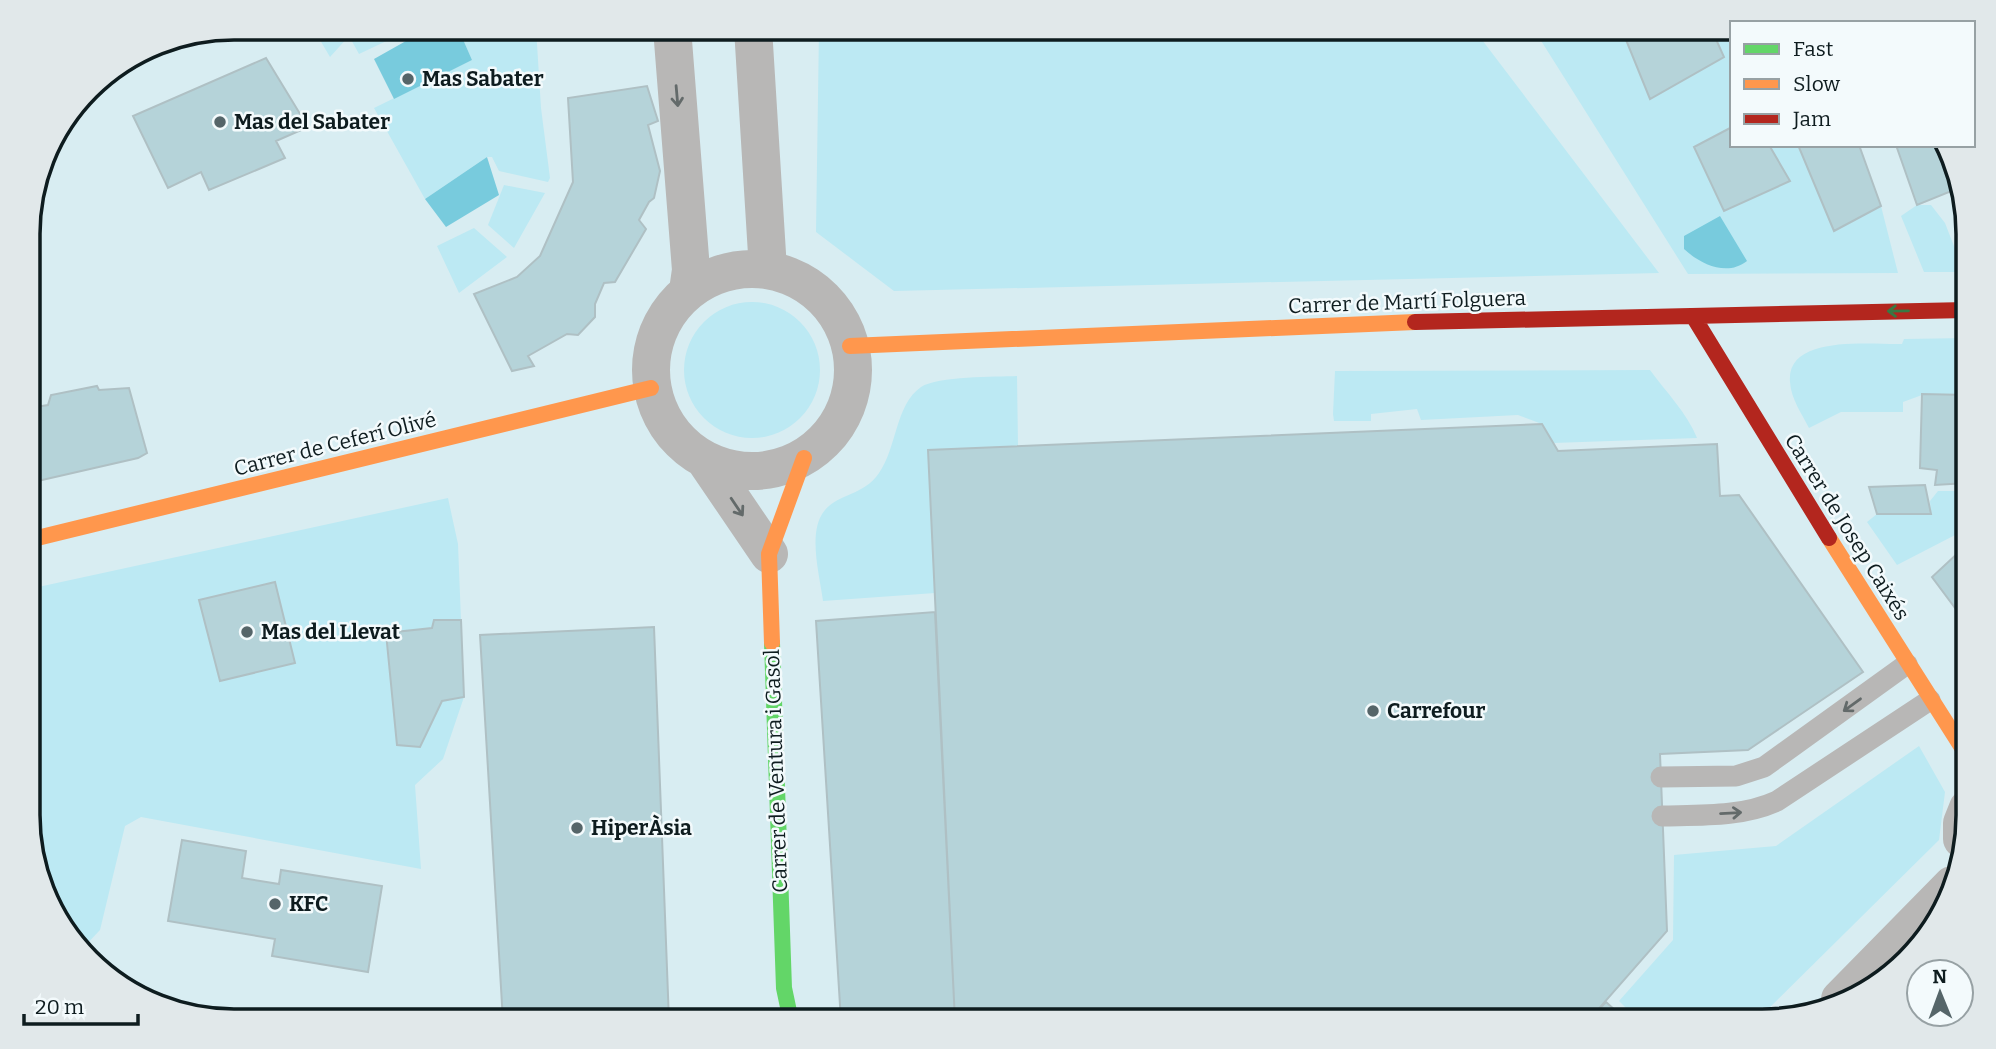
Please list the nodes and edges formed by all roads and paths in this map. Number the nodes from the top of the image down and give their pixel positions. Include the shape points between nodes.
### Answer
1 (673, 40) edge
2 (754, 40) edge
3 (768, 270) junction
4 (688, 290) junction
5 (1956, 310) edge
6 (1693, 316) junction
7 (850, 346) junction
8 (651, 388) junction
9 (804, 457) junction
10 (705, 460) junction
11 (40, 537) edge
12 (769, 554) junction
13 (1907, 664) junction
14 (1930, 699) junction
15 (1956, 739) edge
16 (1661, 777) dead end
17 (1662, 817) dead end
18 (1936, 902) edge
19 (1852, 986) edge
20 (783, 1009) edge

1 -> 4 street via 691,270
2 - 3 street
3 - 4 street via 733,270
3 - 7 street via 793,277 823,296 845,328
4 - 8 street via 664,317 651,353
5 -> 6 street, Carrer de Martí Folguera
6 - 7 street, Carrer de Martí Folguera via 1338,324
6 - 13 street, Carrer de Josep Caixés
7 - 9 street via 854,361 850,398 835,430
8 - 10 street via 663,420
8 - 11 street, Carrer de Ceferí Olivé
9 - 10 street via 771,470 738,471
9 - 12 street, Carrer de Ventura i Gasol
10 -> 12 street
12 - 20 street, Carrer de Ventura i Gasol
13 - 14 street, Carrer de Josep Caixés
13 -> 16 lane via 1764,767 1736,776
14 - 15 street, Carrer de Josep Caixés
17 -> 14 lane via 1760,808 1777,801
18 - 19 street

